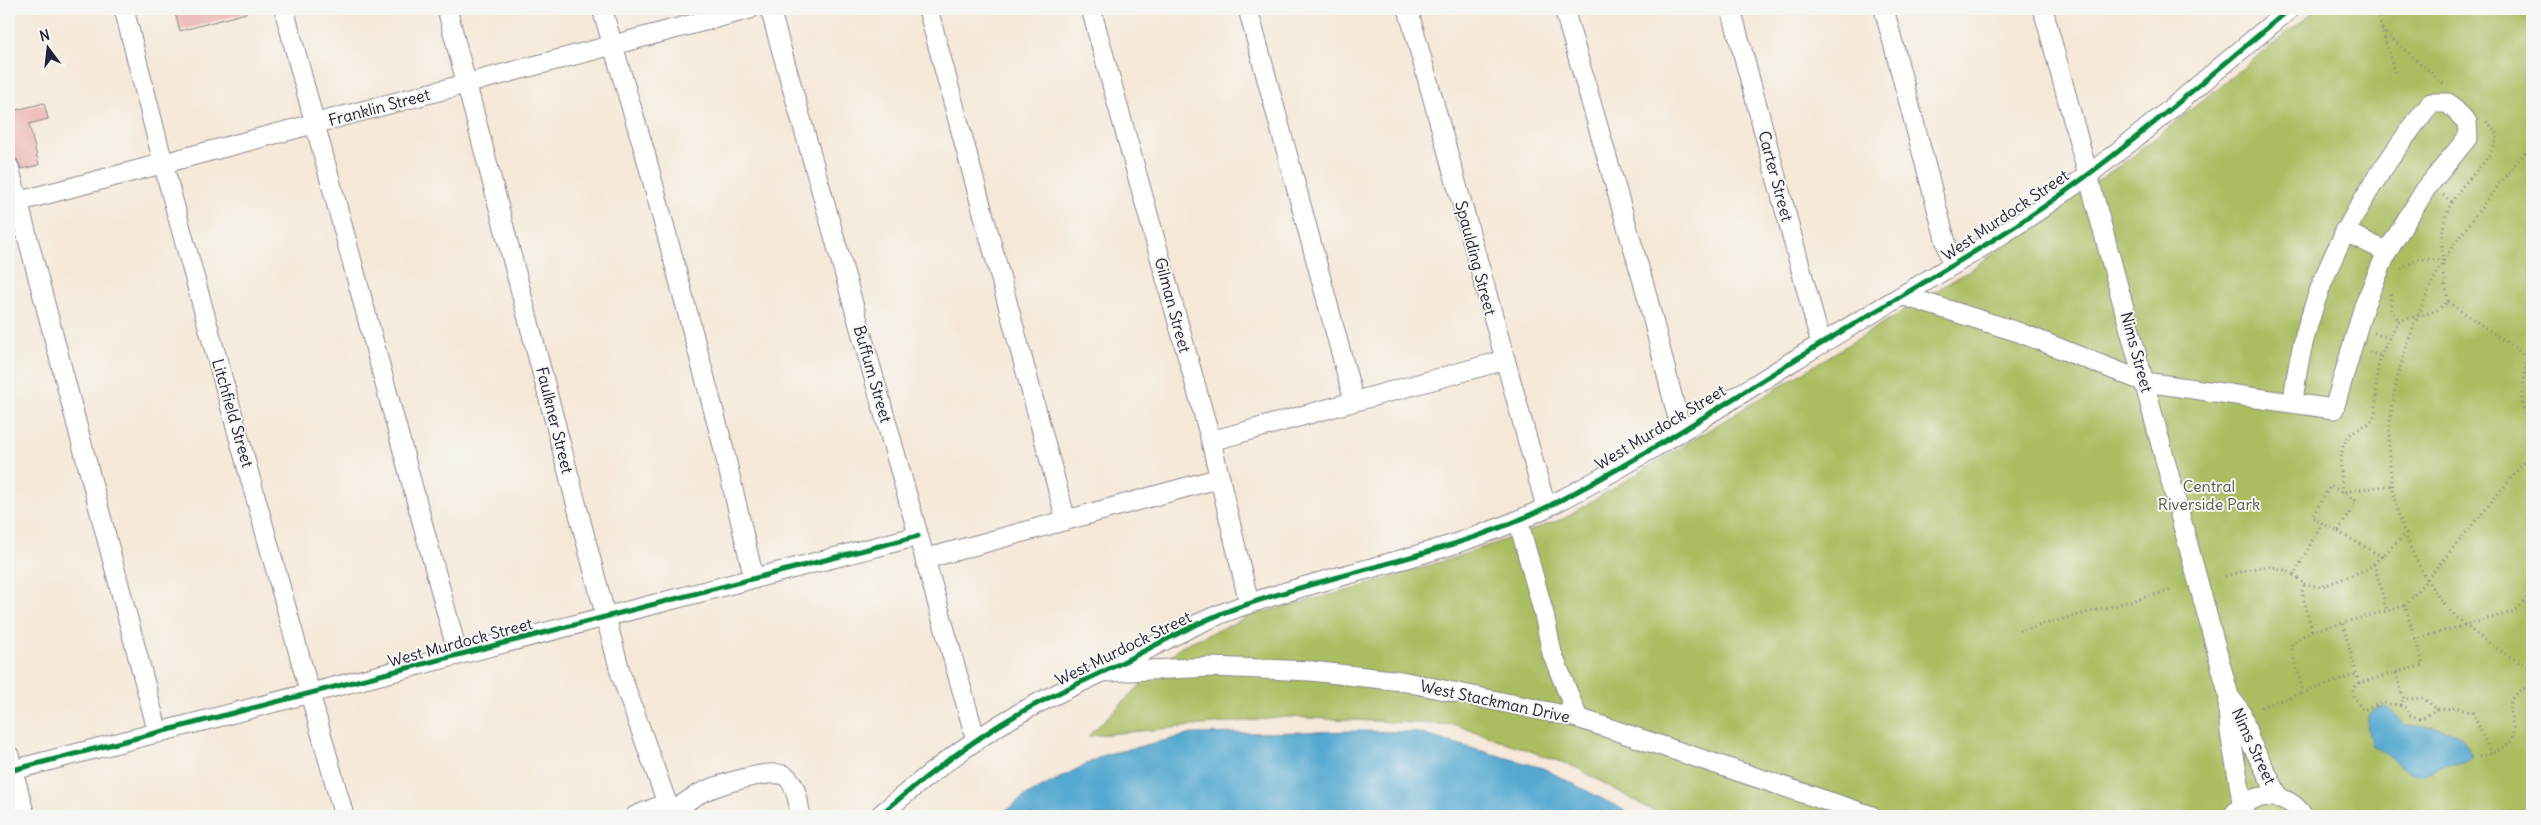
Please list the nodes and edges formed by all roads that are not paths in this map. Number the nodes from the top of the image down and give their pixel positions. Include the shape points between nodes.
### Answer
1 (124, 9) edge
2 (284, 9) edge
3 (447, 9) edge
4 (602, 9) edge
5 (750, 9) edge
6 (770, 9) edge
7 (928, 9) edge
8 (1091, 9) edge
9 (1248, 9) edge
10 (1408, 9) edge
11 (1564, 9) edge
12 (1731, 9) edge
13 (1884, 9) edge
14 (2043, 9) edge
15 (2290, 9) edge
16 (613, 45) junction
17 (468, 84) junction
18 (316, 124) junction
19 (164, 165) junction
20 (9, 167) edge
21 (2087, 174) junction
22 (13, 203) edge
23 (2344, 231) junction
24 (2387, 252) junction
25 (1952, 265) junction
26 (1904, 296) junction
27 (1821, 344) junction
28 (1504, 360) junction
29 (2145, 382) junction
30 (1354, 401) junction
31 (2293, 403) junction
32 (1681, 431) junction
33 (1211, 440) junction
34 (1220, 478) junction
35 (1546, 507) junction
36 (1066, 520) junction
37 (1518, 520) junction
38 (918, 536) junction
39 (924, 559) junction
40 (754, 579) junction
41 (1248, 603) junction
42 (606, 617) junction
43 (458, 655) junction
44 (1102, 673) junction
45 (310, 693) junction
46 (2229, 696) junction
47 (1578, 718) junction
48 (158, 733) junction
49 (976, 740) junction
50 (10, 766) edge
51 (2279, 798) junction
52 (677, 809) edge
53 (2238, 811) edge
54 (25, 816) edge
55 (344, 816) edge
56 (635, 816) edge
57 (800, 816) edge
58 (878, 816) edge
59 (1872, 816) edge
60 (2306, 816) edge

1 - 19 street, Litchfield Street
2 - 18 street
3 - 17 street, Faulkner Street
4 - 16 street
5 - 16 street, Franklin Street
6 - 38 street, Buffum Street
7 - 36 street
8 - 33 street, Gilman Street
9 - 30 street
10 - 28 street, Spaulding Street
11 - 32 street via 1646,292
12 - 27 street, Carter Street
13 - 25 street
14 - 21 street, Nims Street
15 - 21 street, West Murdock Street
16 - 17 street, Franklin Street
16 - 40 street via 645,152 722,442
17 - 18 street, Franklin Street
17 - 42 street, Faulkner Street
18 - 19 street, Franklin Street
18 - 43 street
19 - 22 street, Franklin Street
19 - 45 street, Litchfield Street
20 - 22 street
21 - 25 street, West Murdock Street via 2038,211
21 - 29 street, Nims Street
22 - 48 street
23 - 24 street
23 - 24 street via 2390,156 2431,103 2448,103 2467,122 2468,137 2425,190
23 - 31 street via 2329,262 2318,297 2295,379
24 - 31 street via 2364,306 2334,409
25 - 26 street, West Murdock Street
26 - 27 street, West Murdock Street
26 - 29 street via 2018,332
27 - 32 street, West Murdock Street
28 - 30 street
28 - 35 street, Spaulding Street
29 - 31 street
29 - 46 street, Nims Street
30 - 33 street
32 - 35 street, West Murdock Street
33 - 34 street, Gilman Street
34 - 36 street
34 - 41 street, Gilman Street
35 - 37 street, West Murdock Street
36 - 39 street
37 - 41 street, West Murdock Street via 1396,562
37 - 47 street via 1552,653
38 - 39 street, Buffum Street
38 - 40 street, West Murdock Street
39 - 49 street, Buffum Street
40 - 42 street, West Murdock Street
41 - 44 street, West Murdock Street
42 - 43 street, West Murdock Street
42 - 52 street, Faulkner Street via 621,675
43 - 45 street, West Murdock Street
44 - 47 street, West Stackman Drive via 1211,667 1311,671 1401,681
44 - 49 street, West Murdock Street via 1021,712
45 - 48 street, West Murdock Street
45 - 55 street, Litchfield Street
46 - 51 street, Nims Street via 2241,712 2250,741
46 - 53 street, Nims Street via 2227,716 2236,759
47 - 59 street, West Stackman Drive
48 - 50 street, West Murdock Street
49 - 58 street, West Murdock Street
50 - 54 street
51 - 53 street via 2253,799
51 - 60 street
52 - 56 street
52 - 57 street via 713,788 743,778 780,773 787,776 796,790

